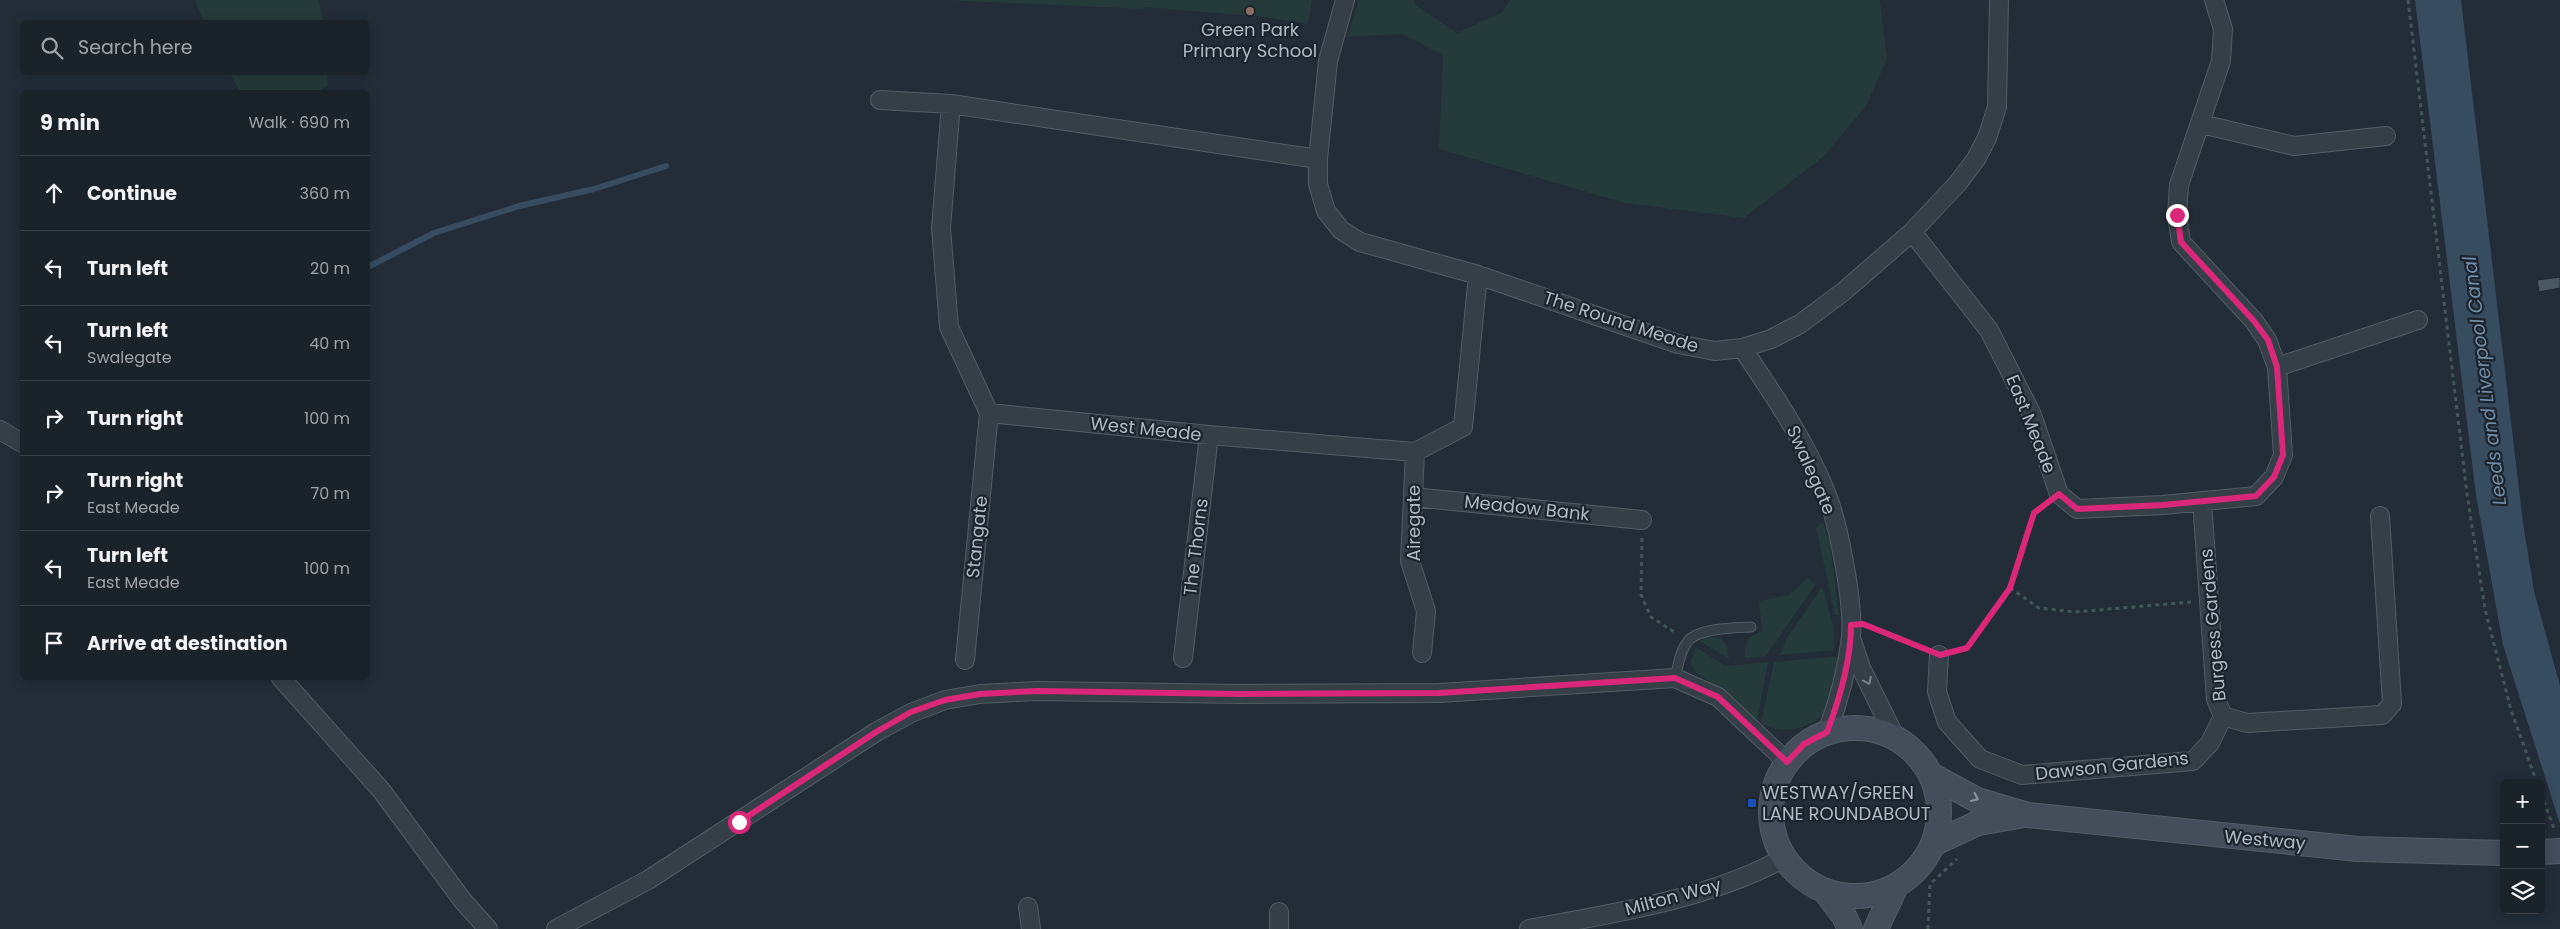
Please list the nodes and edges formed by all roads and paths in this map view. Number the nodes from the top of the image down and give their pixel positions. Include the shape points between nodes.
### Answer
1 (1345, 0) edge
2 (1999, 0) edge
3 (2216, 0) edge
4 (2408, 0) edge
5 (880, 100) dead end
6 (951, 104) junction
7 (2201, 124) junction
8 (2386, 136) dead end
9 (1318, 159) junction
10 (1912, 232) junction
11 (1478, 275) junction
12 (2418, 320) dead end
13 (1742, 348) junction
14 (2277, 367) junction
15 (989, 414) junction
16 (0, 430) edge
17 (1210, 435) junction
18 (20, 442) edge
19 (1415, 452) junction
20 (2059, 494) junction
21 (1413, 497) junction
22 (2202, 501) junction
23 (2380, 516) dead end
24 (1642, 520) joint
25 (2010, 588) junction
26 (2209, 601) junction
27 (1751, 627) dead end
28 (1851, 630) junction
29 (1688, 640) junction
30 (1422, 653) dead end
31 (1940, 655) junction
32 (1183, 658) dead end
33 (964, 660) dead end
34 (1675, 678) junction
35 (283, 680) edge
36 (2223, 716) junction
37 (1827, 732) junction
38 (1896, 739) junction
39 (1787, 762) junction
40 (1931, 775) junction
41 (2536, 779) edge
42 (2545, 811) edge
43 (2028, 816) junction
44 (1933, 844) junction
45 (2553, 846) edge
46 (2500, 853) edge
47 (1784, 858) junction
48 (1958, 858) dead end
49 (1896, 886) junction
50 (1825, 891) junction
51 (1028, 907) dead end
52 (488, 929) edge
53 (556, 929) edge
54 (1031, 929) edge
55 (1529, 929) edge
56 (1850, 929) edge
57 (1876, 929) edge
58 (1928, 929) edge

1 - 9 street, The Round Meade via 1328,61
2 - 10 street, The Round Meade via 1997,107 1987,138 1958,183
3 - 7 street, East Meade via 2223,29 2221,61
4 - 41 path via 2467,494 2485,608 2511,710
5 - 6 street
6 - 9 street
6 - 15 street via 941,228 950,327
7 - 8 street via 2294,146
7 - 14 street, East Meade via 2179,185 2177,215 2181,242 2254,321 2268,340
9 - 11 street, The Round Meade via 1318,184 1326,211 1341,230 1360,242
10 - 13 street, The Round Meade via 1843,292 1800,324 1771,339
10 - 20 street, East Meade via 1989,330 2032,415
11 - 13 street, The Round Meade via 1678,344 1715,351
11 - 19 street via 1463,427
12 - 14 street
13 - 28 street, Swalegate via 1808,453 1828,497 1840,543
14 - 22 street, East Meade via 2283,455 2274,477 2256,496
15 - 17 street, West Meade
15 - 33 street, Stangate
16 - 18 street
17 - 19 street, West Meade
17 - 32 street, The Thorns
19 - 21 street, Airegate
20 - 22 street, East Meade via 2077,509
20 - 25 path via 2034,513
21 - 24 street, Meadow Bank
21 - 30 street, Airegate via 1410,561 1426,611
22 - 26 street, Burgess Gardens
23 - 36 street, Burgess Gardens via 2392,704 2382,715 2247,723
24 - 29 path via 1641,595 1651,617
25 - 26 path via 2039,608 2075,612
25 - 31 path via 1967,648
26 - 36 street, Burgess Gardens via 2216,699
27 - 29 lane via 1708,631
28 - 31 path via 1863,624
28 - 37 street, Swalegate via 1838,703
28 -> 38 street, Swalegate via 1861,668
29 - 34 lane
31 - 36 street, Dawson Gardens via 1937,692 1947,722 1980,759 2022,775 2193,761 2210,743
34 - 39 street via 1718,697
34 - 53 street via 1439,693 1037,691 980,694 945,700 911,712 876,732 648,880
35 - 52 street via 381,790 463,901
37 - 38 main road via 1857,727 1880,731
37 - 39 main road via 1804,744
38 - 40 main road via 1920,758
39 - 47 main road via 1772,795 1770,816 1775,839
40 -> 43 main road, Westway via 1978,800
40 - 44 main road via 1940,810
42 - 45 path
43 - 44 main road, Westway via 1978,823
43 - 46 main road, Westway via 2358,849
44 - 49 main road via 1916,870
47 - 50 main road via 1805,880
47 - 55 street, Milton Way via 1746,876 1683,896
48 - 58 path via 1930,884
49 - 50 main road via 1860,896
49 - 57 main road
50 - 56 main road
51 - 54 street

